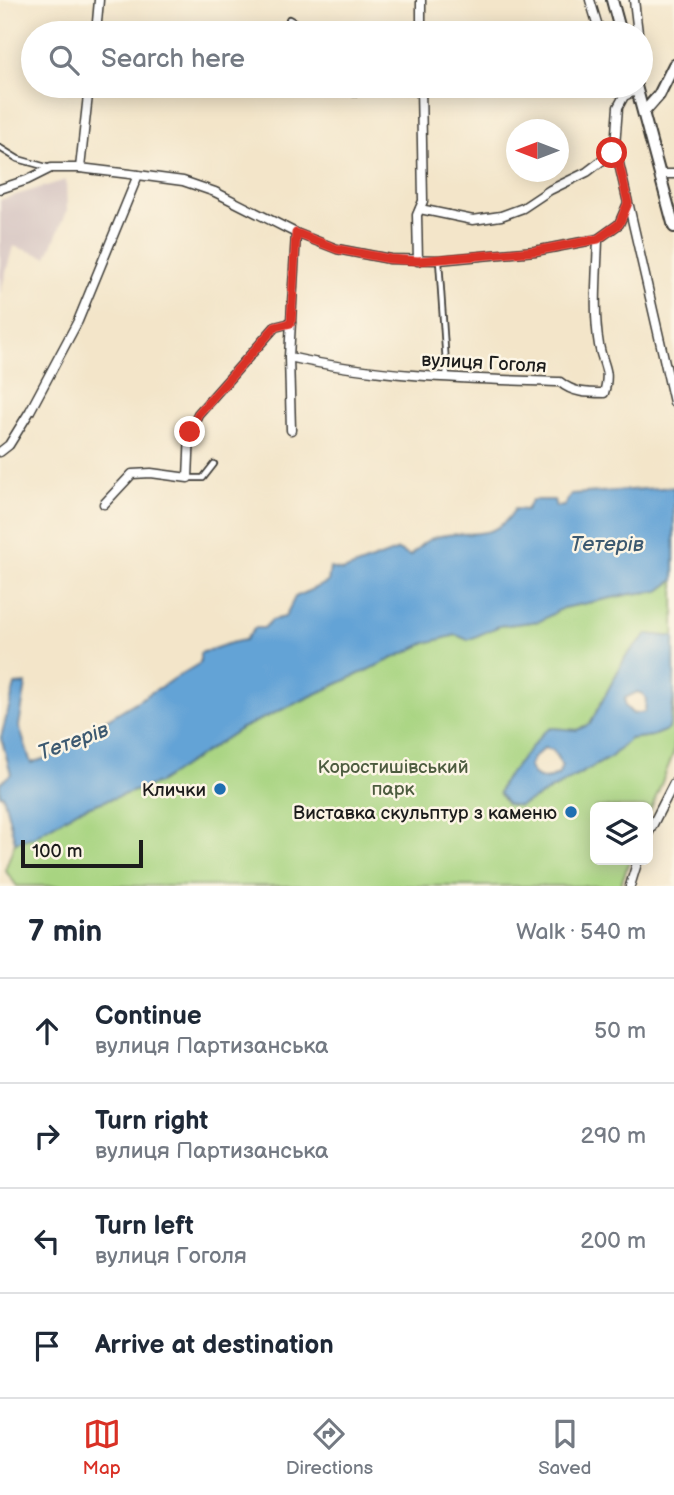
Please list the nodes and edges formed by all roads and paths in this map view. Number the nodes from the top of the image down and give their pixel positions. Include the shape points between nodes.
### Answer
1 (99, 0) edge
2 (421, 0) edge
3 (590, 0) edge
4 (612, 0) edge
5 (634, 0) edge
6 (289, 19) dead end
7 (97, 21) edge
8 (292, 21) edge
9 (421, 21) edge
10 (596, 21) edge
11 (618, 21) edge
12 (637, 21) edge
13 (674, 65) edge
14 (88, 98) edge
15 (421, 98) edge
16 (623, 98) edge
17 (640, 98) edge
18 (644, 112) junction
19 (615, 146) junction
20 (0, 149) edge
21 (51, 168) junction
22 (80, 168) junction
23 (660, 174) junction
24 (674, 174) edge
25 (138, 175) junction
26 (0, 189) edge
27 (628, 203) junction
28 (420, 209) junction
29 (674, 227) edge
30 (296, 233) junction
31 (598, 239) junction
32 (439, 260) junction
33 (418, 261) junction
34 (291, 323) junction
35 (289, 357) junction
36 (447, 379) junction
37 (674, 402) edge
38 (291, 430) dead end
39 (0, 452) edge
40 (214, 464) dead end
41 (188, 478) junction
42 (104, 504) dead end
43 (673, 786) edge
44 (653, 824) edge
45 (636, 865) edge
46 (630, 886) edge

1 - 7 street
2 - 9 street
3 - 10 street
4 - 11 main road
5 - 12 street
6 - 8 lane
13 - 18 main road
14 - 22 street
15 - 28 street
16 - 19 street
17 - 18 main road
18 - 23 main road
19 - 27 street
19 - 28 street via 587,172 501,216 473,220
20 - 21 lane
21 - 22 street
21 - 26 street
22 - 25 street
23 - 24 street
23 - 29 main road
25 - 30 street via 183,181 215,192
25 - 39 street via 78,321 30,411
27 - 31 street via 619,224
27 - 37 street
28 - 33 street
30 - 33 street via 337,249
30 - 34 street
31 - 32 street via 535,251
31 - 36 street, вулиця Гоголя via 599,345 608,378 604,393 570,391 560,382
32 - 33 street
32 - 36 lane
34 - 35 street
34 - 41 street via 275,327 198,414 190,432
35 - 36 street, вулиця Гоголя via 334,367
35 - 38 street
40 - 41 lane via 203,478
41 - 42 street via 132,474
43 - 44 street
45 - 46 street

